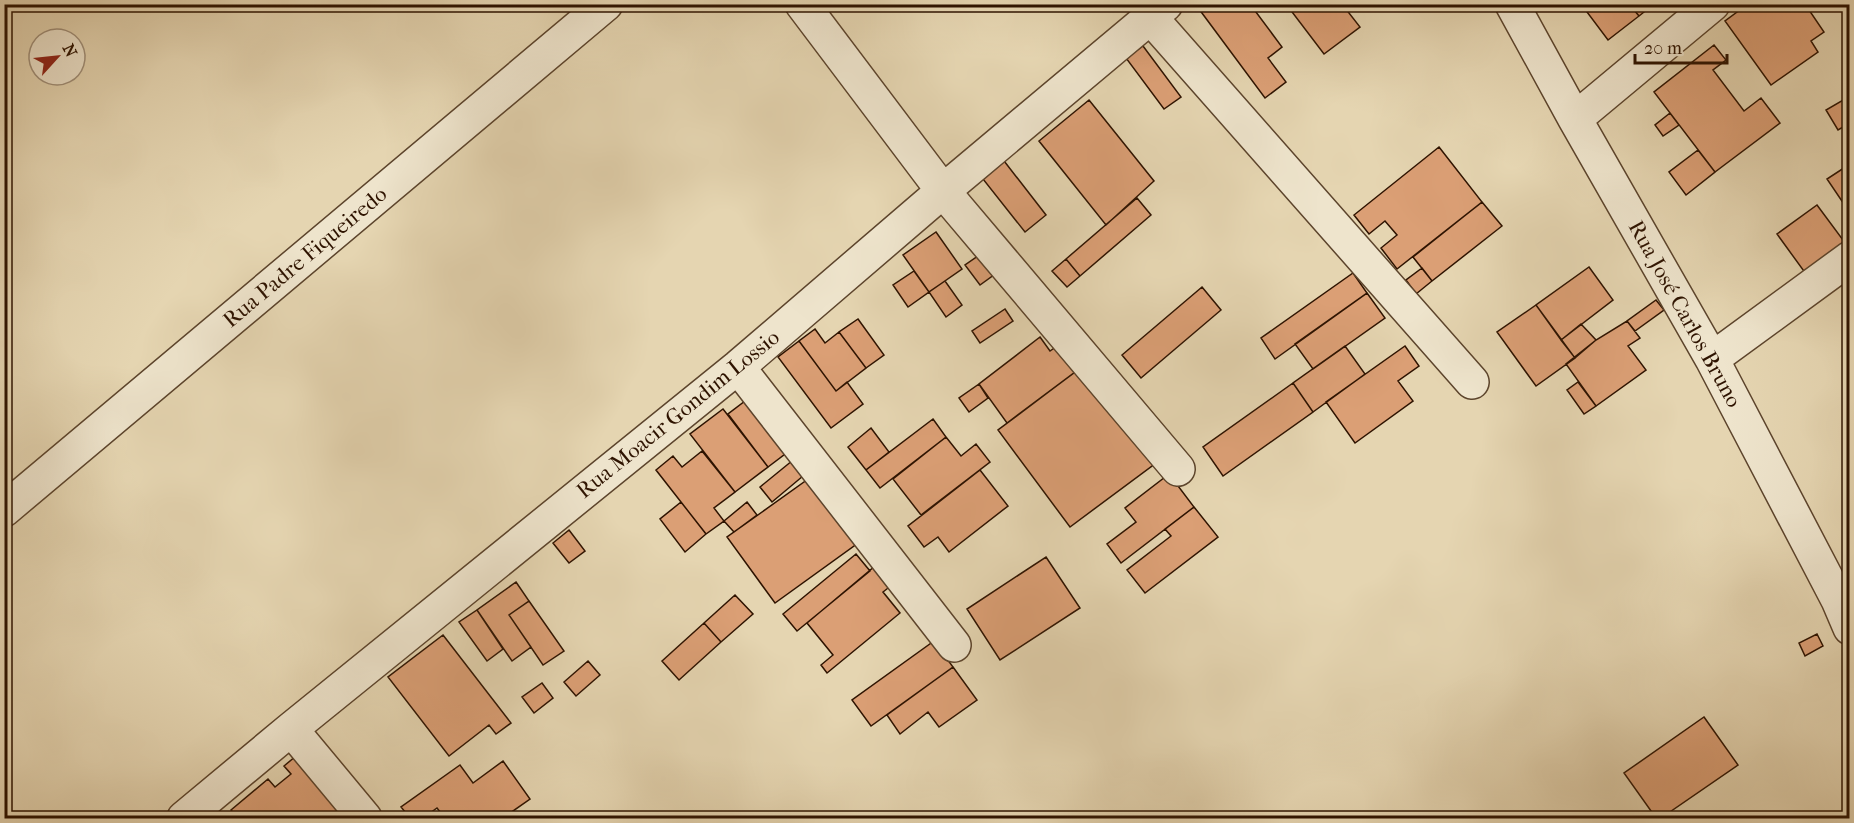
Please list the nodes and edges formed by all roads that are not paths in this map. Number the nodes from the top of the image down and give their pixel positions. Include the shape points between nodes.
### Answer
1 (802, 4) edge
2 (1512, 4) edge
3 (1713, 4) edge
4 (601, 6) edge
5 (1159, 11) edge
6 (1575, 119) junction
7 (943, 190) junction
8 (1850, 258) edge
9 (1712, 359) junction
10 (738, 367) junction
11 (1472, 382) dead end
12 (1178, 469) dead end
13 (10, 494) edge
14 (1846, 607) edge
15 (954, 645) dead end
16 (291, 729) junction
17 (184, 819) edge
18 (365, 819) edge

1 - 7 street
2 - 6 street, Rua José Carlos Bruno
3 - 6 street
4 - 13 street, Rua Padre Fiqueiredo
5 - 7 street, Rua Moacir Gondim Lossio
5 - 11 street
6 - 9 street, Rua José Carlos Bruno
7 - 10 street, Rua Moacir Gondim Lossio
7 - 12 street
8 - 9 street
9 - 14 street, Rua José Carlos Bruno
10 - 15 street
10 - 16 street, Rua Moacir Gondim Lossio
16 - 17 street, Rua Moacir Gondim Lossio
16 - 18 street

